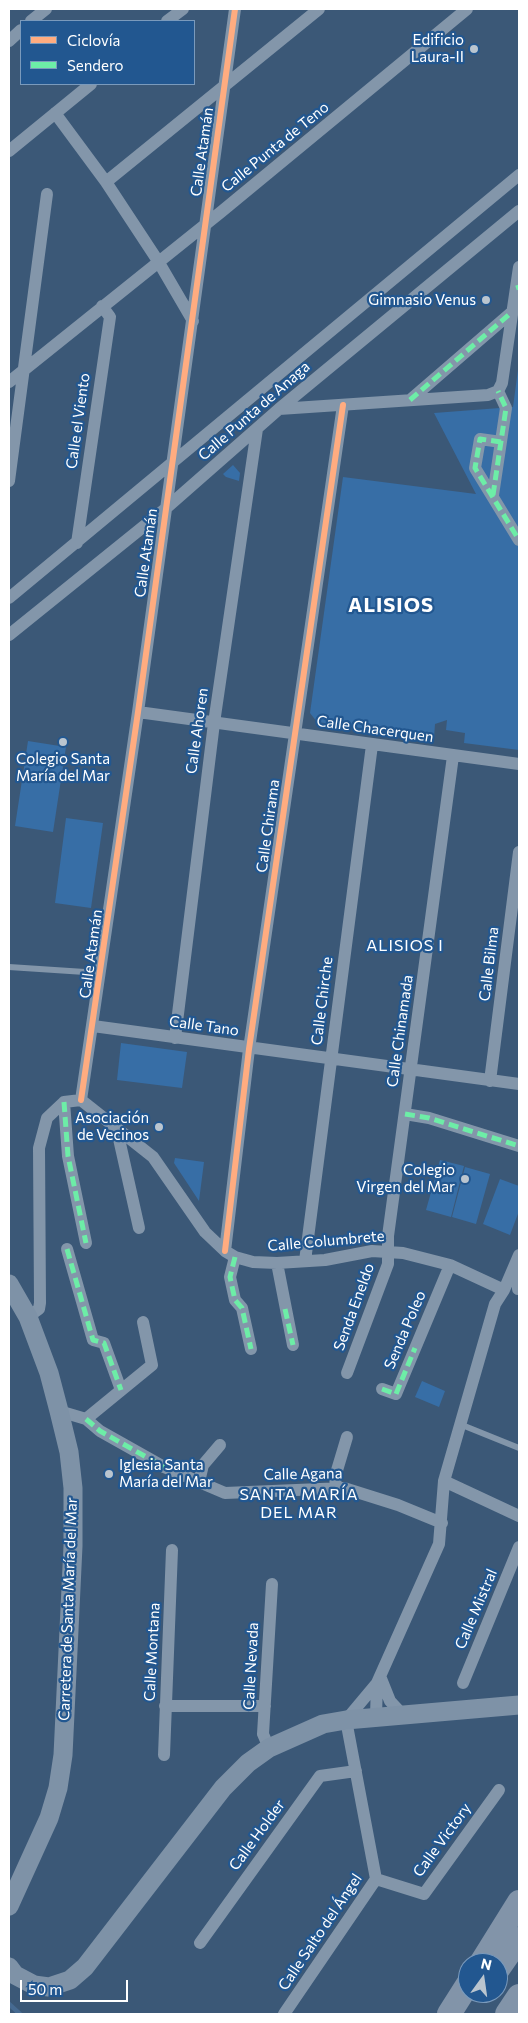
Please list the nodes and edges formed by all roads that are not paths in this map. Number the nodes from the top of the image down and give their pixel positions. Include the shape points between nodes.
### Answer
1 (46, 9) edge
2 (182, 9) edge
3 (235, 9) edge
4 (320, 9) edge
5 (467, 9) edge
6 (32, 20) edge
7 (168, 20) edge
8 (20, 30) edge
9 (9, 41) edge
10 (90, 85) edge
11 (224, 86) junction
12 (55, 113) junction
13 (9, 151) edge
14 (519, 174) edge
15 (106, 182) junction
16 (47, 194) dead end
17 (519, 210) edge
18 (205, 224) junction
19 (158, 261) junction
20 (519, 267) edge
21 (518, 287) edge
22 (102, 306) junction
23 (512, 312) junction
24 (193, 321) junction
25 (24, 369) junction
26 (9, 382) edge
27 (493, 393) junction
28 (410, 400) junction
29 (344, 405) junction
30 (279, 409) junction
31 (257, 429) junction
32 (501, 442) junction
33 (173, 462) junction
34 (9, 481) edge
35 (493, 495) junction
36 (164, 510) junction
37 (519, 540) edge
38 (77, 544) junction
39 (9, 598) edge
40 (9, 635) edge
41 (138, 712) junction
42 (214, 724) junction
43 (294, 734) junction
44 (372, 745) junction
45 (453, 756) junction
46 (519, 764) edge
47 (519, 852) edge
48 (9, 967) edge
49 (100, 973) junction
50 (93, 1026) junction
51 (175, 1038) junction
52 (250, 1049) junction
53 (331, 1060) junction
54 (411, 1070) junction
55 (490, 1080) junction
56 (519, 1084) edge
57 (82, 1100) junction
58 (64, 1102) junction
59 (405, 1114) junction
60 (117, 1130) junction
61 (519, 1146) edge
62 (139, 1228) dead end
63 (86, 1242) dead end
64 (67, 1249) dead end
65 (388, 1251) junction
66 (230, 1254) junction
67 (519, 1256) edge
68 (304, 1262) junction
69 (277, 1264) junction
70 (450, 1265) junction
71 (9, 1284) edge
72 (519, 1289) edge
73 (504, 1290) junction
74 (28, 1317) junction
75 (143, 1322) dead end
76 (293, 1344) dead end
77 (251, 1349) dead end
78 (347, 1373) dead end
79 (382, 1389) dead end
80 (121, 1390) junction
81 (59, 1411) junction
82 (86, 1419) junction
83 (462, 1425) junction
84 (347, 1436) dead end
85 (220, 1445) dead end
86 (519, 1448) edge
87 (444, 1481) junction
88 (199, 1482) junction
89 (336, 1487) junction
90 (519, 1516) edge
91 (442, 1524) junction
92 (519, 1548) edge
93 (172, 1550) dead end
94 (272, 1584) dead end
95 (379, 1679) junction
96 (463, 1683) dead end
97 (165, 1706) junction
98 (265, 1706) junction
99 (519, 1706) edge
100 (402, 1714) junction
101 (376, 1716) junction
102 (346, 1720) junction
103 (269, 1748) junction
104 (164, 1755) dead end
105 (356, 1771) junction
106 (499, 1790) dead end
107 (376, 1879) junction
108 (519, 1902) edge
109 (9, 1906) edge
110 (519, 1939) edge
111 (200, 1943) dead end
112 (487, 1953) edge
113 (508, 1955) edge
114 (9, 1967) edge
115 (519, 1996) edge
116 (458, 2000) edge
117 (473, 2003) edge
118 (284, 2014) edge
119 (449, 2014) edge
120 (465, 2014) edge
121 (507, 2014) edge

1 - 6 street
2 - 7 street
3 - 11 street, Calle Atamán
4 - 11 street
5 - 18 street, Calle Punta de Teno
8 - 9 street
10 - 12 street
11 - 15 street
11 - 18 street, Calle Atamán
12 - 13 street
12 - 15 street
14 - 33 street, Calle Punta de Anaga
15 - 19 street
16 - 25 street
17 - 30 street, Calle Punta de Anaga
18 - 19 street, Calle Punta de Teno
18 - 24 street, Calle Atamán
19 - 22 street, Calle Punta de Teno
19 - 24 street
20 - 21 street
21 - 23 street
22 - 25 street, Calle Punta de Teno
22 - 38 street, Calle el Viento via 110,317
23 - 27 street via 502,383
23 - 28 street
24 - 33 street, Calle Atamán
25 - 26 street, Calle Punta de Teno
25 - 34 street
27 - 28 street
27 - 32 street via 506,408
28 - 29 street
29 - 30 street
29 - 43 street, Calle Chirama
30 - 31 street, Calle Punta de Anaga
31 - 36 street, Calle Punta de Anaga
31 - 42 street, Calle Ahoren
32 - 35 street
32 - 35 street via 480,439 475,468
33 - 36 street, Calle Atamán
33 - 38 street, Calle Punta de Anaga
35 - 37 street
36 - 40 street, Calle Punta de Anaga
36 - 41 street, Calle Atamán
38 - 39 street, Calle Punta de Anaga
41 - 42 street, Calle Chacerquen
41 - 49 street, Calle Atamán
42 - 43 street, Calle Chacerquen
42 - 51 street, Calle Ahoren
43 - 44 street, Calle Chacerquen
43 - 52 street, Calle Chirama
44 - 45 street, Calle Chacerquen
44 - 53 street, Calle Chirche
45 - 46 street, Calle Chacerquen
45 - 54 street, Calle Chinamada
47 - 55 street, Calle Bilma
48 - 49 lane
49 - 50 street, Calle Atamán
50 - 51 street, Calle Tano
50 - 57 street, Calle Atamán
51 - 52 street, Calle Tano
52 - 53 street, Calle Tano
52 - 66 street, Calle Chirama
53 - 54 street, Calle Tano
53 - 68 street, Calle Chirche
54 - 55 street, Calle Tano
54 - 59 street, Calle Chinamada
55 - 56 street, Calle Tano
57 - 58 street
57 - 60 street
58 - 63 street via 68,1156
58 - 74 street via 47,1118 39,1148 40,1304 39,1309
59 - 61 street
59 - 65 street, Calle Chinamada
60 - 62 street
60 - 66 street via 153,1157 205,1232
64 - 80 street via 93,1340 104,1343
65 - 68 street, Calle Columbrete
65 - 70 street, Calle Columbrete
65 - 78 street, Senda Eneldo via 388,1264
66 - 69 street, Calle Columbrete via 254,1262
66 - 77 street, Calle Chirama via 235,1300 242,1308
67 - 72 street via 516,1276
67 - 73 street
68 - 69 street, Calle Columbrete
69 - 76 street
70 - 73 street, Calle Columbrete
70 - 79 street, Senda Poleo via 396,1394
71 - 74 main road, Carretera de Santa María del Mar
72 - 73 street
73 - 83 street via 495,1304
74 - 81 main road, Carretera de Santa María del Mar
75 - 80 street via 152,1364
80 - 82 street
81 - 82 street
81 - 109 main road, Carretera de Santa María del Mar via 69,1452 73,1498 63,1756 49,1818
82 - 88 street, Calle Agana via 100,1431 164,1467
83 - 86 lane
83 - 87 street
84 - 89 street via 335,1477
85 - 88 street via 203,1464
87 - 90 street
87 - 91 street
88 - 89 street, Calle Agana via 225,1493
89 - 91 street, Calle Agana via 398,1505
91 - 95 street via 439,1544
92 - 96 street, Calle Mistral
93 - 97 street, Calle Montana
94 - 98 street, Calle Nevada
95 - 100 street via 390,1701
95 - 101 street
95 - 102 street
97 - 98 street
97 - 104 street, Calle Montana
98 - 103 street, Calle Nevada via 263,1734
99 - 100 main road
100 - 101 main road
101 - 102 main road
102 - 103 main road via 322,1724
102 - 105 street, Calle Salto del Ángel
103 - 114 main road via 223,1788 85,1967 70,1980 49,1987 34,1985 15,1976
105 - 107 street, Calle Salto del Ángel
105 - 111 street, Calle Holder via 320,1776
106 - 107 street, Calle Victory via 424,1894
107 - 118 street, Calle Salto del Ángel
108 - 112 highway
110 - 113 highway
115 - 121 highway
116 - 119 highway
117 - 120 highway

